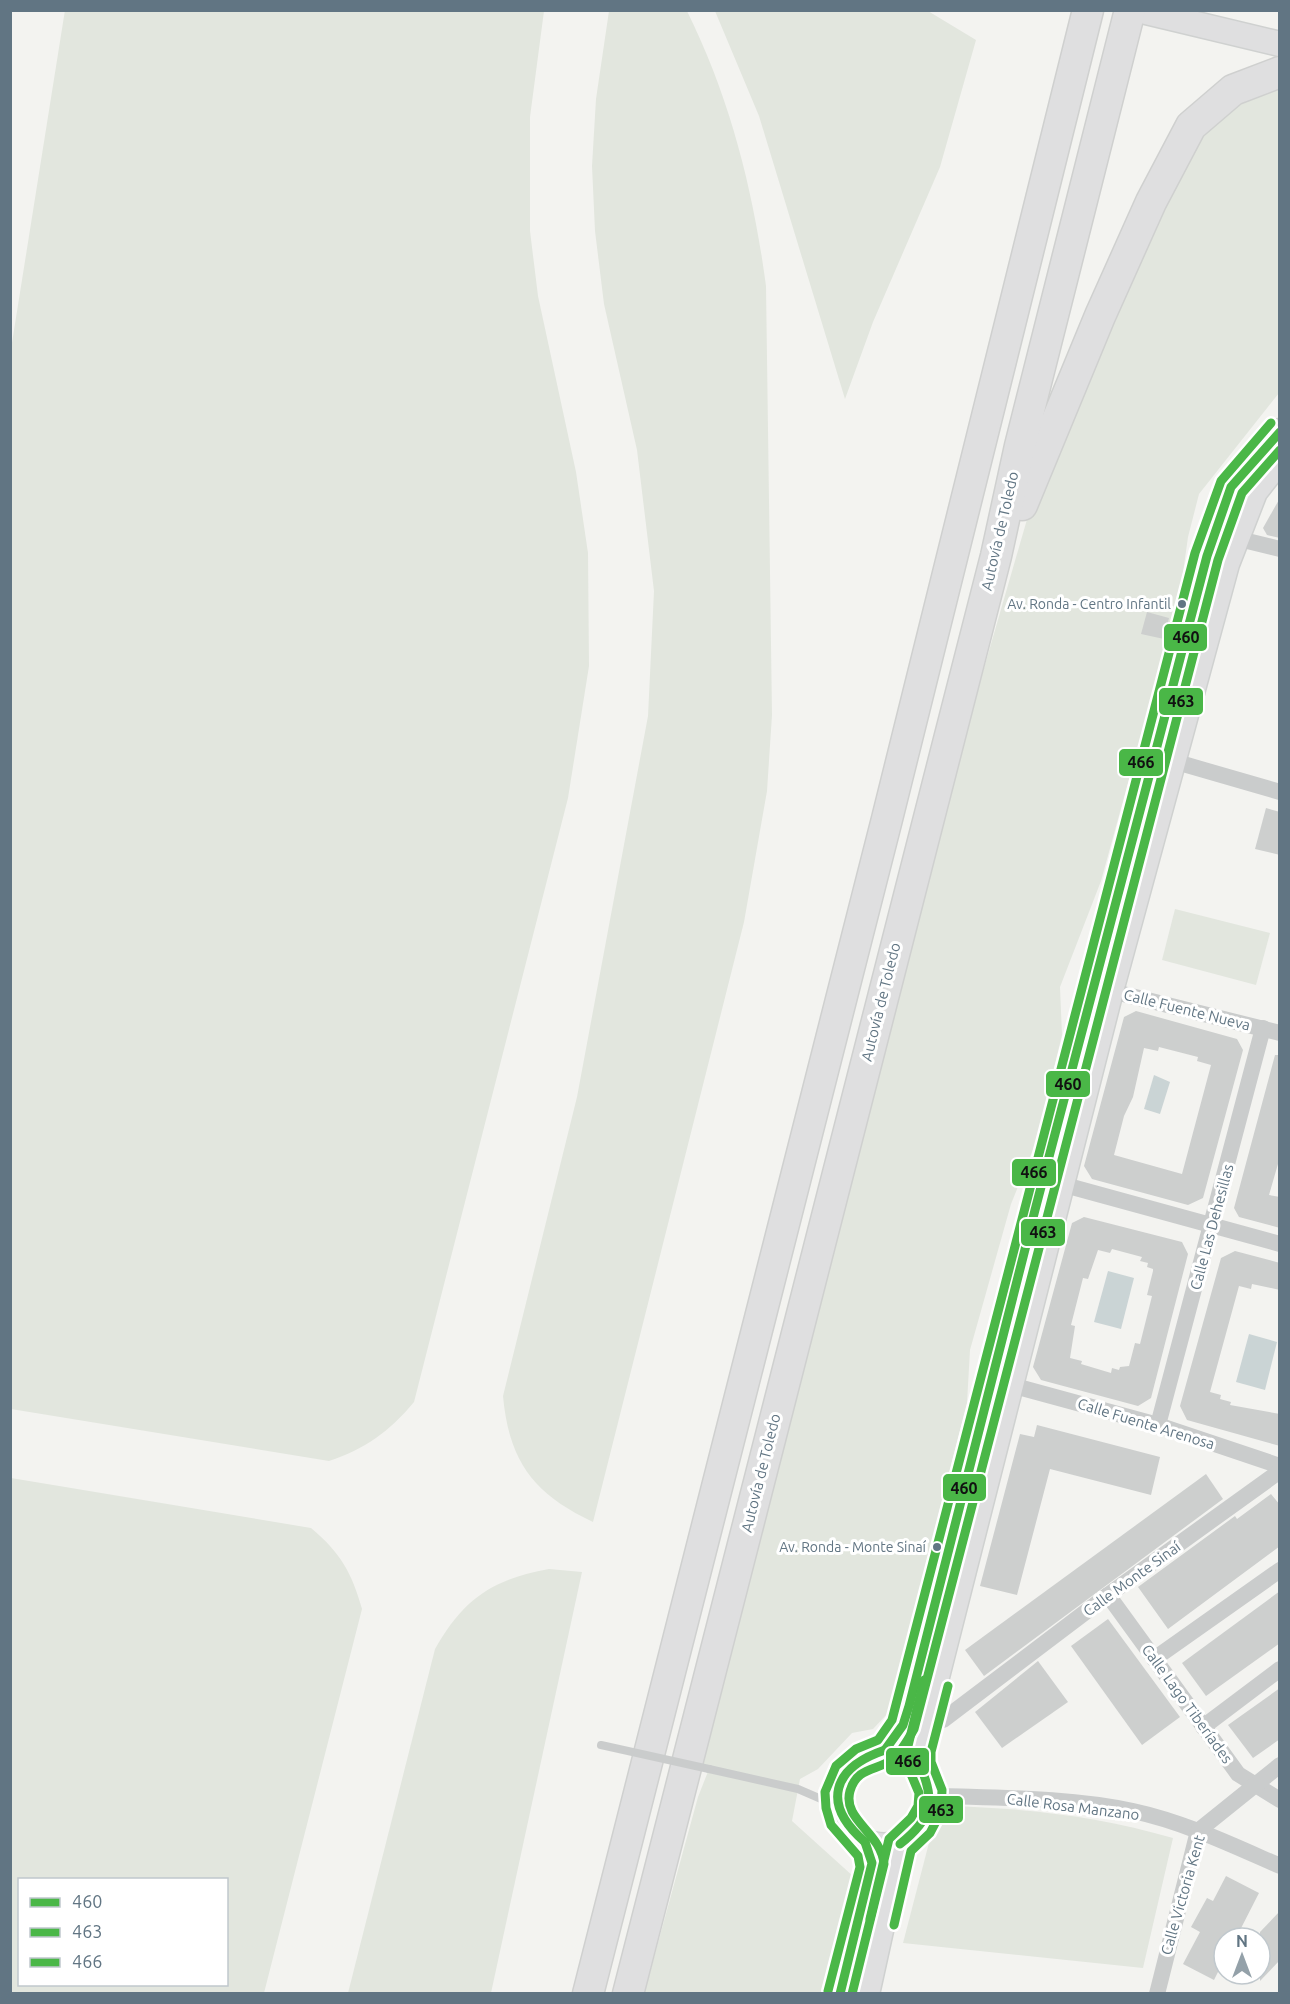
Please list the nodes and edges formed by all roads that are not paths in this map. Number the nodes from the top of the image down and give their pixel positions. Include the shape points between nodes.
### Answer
1 (1088, 10) edge
2 (1130, 10) edge
3 (1138, 10) edge
4 (1177, 14) edge
5 (1280, 34) edge
6 (1280, 44) edge
7 (1280, 72) edge
8 (1280, 431) edge
9 (1280, 460) edge
10 (1235, 538) junction
11 (1280, 549) edge
12 (996, 556) junction
13 (1173, 761) junction
14 (1280, 792) edge
15 (1103, 989) junction
16 (1263, 1028) junction
17 (1280, 1033) edge
18 (1061, 1184) junction
19 (1212, 1227) junction
20 (1280, 1244) edge
21 (1011, 1385) junction
22 (1158, 1425) junction
23 (1280, 1468) edge
24 (1280, 1570) edge
25 (1108, 1595) junction
26 (1155, 1659) junction
27 (1280, 1670) edge
28 (1203, 1727) junction
29 (924, 1728) junction
30 (601, 1745) dead end
31 (885, 1750) junction
32 (919, 1763) junction
33 (1280, 1765) edge
34 (1255, 1784) junction
35 (931, 1790) junction
36 (1280, 1800) edge
37 (837, 1806) junction
38 (1198, 1831) junction
39 (865, 1842) junction
40 (900, 1844) junction
41 (1280, 1866) edge
42 (588, 1994) edge
43 (628, 1994) edge
44 (840, 1994) edge
45 (867, 1994) edge
46 (1157, 1994) edge

1 - 42 highway via 888,819
2 - 12 highway, Autovía de Toledo
3 - 4 main road
4 - 5 main road
4 - 6 main road
7 - 12 highway via 1233,90 1191,126 1151,202 1010,534
8 - 15 main road via 1231,487 1207,556
9 - 10 main road via 1255,492
10 - 11 street
10 - 13 main road
12 - 43 highway, Autovía de Toledo
13 - 14 street
13 - 15 main road
15 - 16 street, Calle Fuente Nueva
15 - 18 main road
15 - 31 main road via 1030,1232 909,1706 903,1725
16 - 17 street, Calle Fuente Nueva
16 - 19 street, Calle Las Dehesillas
18 - 19 street
18 - 21 main road
19 - 20 street
19 - 22 street, Calle Las Dehesillas
21 - 22 street, Calle Fuente Arenosa
21 - 29 main road
22 - 23 street, Calle Fuente Arenosa
23 - 25 street, Calle Monte Sinaí
24 - 26 street
25 - 26 street, Calle Lago Tiberíades
25 - 29 street, Calle Monte Sinaí via 943,1720
26 - 28 street, Calle Lago Tiberíades
27 - 28 street
28 - 34 street, Calle Lago Tiberíades via 1238,1774
29 - 32 main road
30 - 37 lane, bridge via 798,1789
31 - 32 main road
31 - 37 main road via 865,1755 848,1767 838,1785
32 - 35 main road
33 - 34 street, Calle Victoria Kent
34 - 36 street, Calle Lago Tiberíades
34 - 38 street, Calle Victoria Kent
35 - 38 street, Calle Rosa Manzano via 944,1796 1029,1799 1132,1811
35 - 40 main road via 931,1807 925,1821
37 - 39 main road via 842,1821
38 - 41 street, Calle Rosa Manzano
38 - 46 street, Calle Victoria Kent
39 - 40 main road via 882,1846
39 - 44 main road via 872,1863
40 - 45 main road

